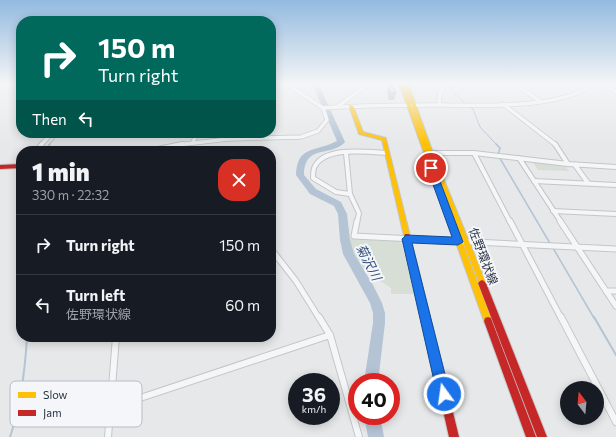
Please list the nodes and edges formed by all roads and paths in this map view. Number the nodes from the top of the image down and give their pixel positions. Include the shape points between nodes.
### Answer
1 (316, 103) edge
2 (341, 103) edge
3 (510, 103) edge
4 (503, 104) junction
5 (411, 105) junction
6 (439, 105) joint
7 (351, 106) junction
8 (336, 107) junction
9 (323, 108) junction
10 (276, 137) edge
11 (48, 138) edge
12 (194, 138) edge
13 (260, 138) edge
14 (193, 142) junction
15 (182, 144) joint
16 (40, 146) edge
17 (172, 146) edge
18 (346, 153) junction
19 (387, 153) junction
20 (428, 153) junction
21 (474, 153) junction
22 (519, 158) junction
23 (568, 164) junction
24 (575, 165) junction
25 (16, 166) edge
26 (0, 167) edge
27 (616, 167) edge
28 (534, 181) junction
29 (588, 183) junction
30 (616, 185) edge
31 (350, 194) junction
32 (553, 211) junction
33 (616, 214) edge
34 (406, 239) junction
35 (458, 242) junction
36 (467, 242) junction
37 (523, 245) junction
38 (577, 248) junction
39 (616, 249) edge
40 (276, 255) edge
41 (606, 291) junction
42 (616, 291) edge
43 (616, 306) edge
44 (330, 335) junction
45 (116, 342) edge
46 (112, 381) edge
47 (142, 397) edge
48 (616, 422) edge
49 (109, 427) edge
50 (108, 437) edge
51 (360, 437) edge
52 (454, 437) edge
53 (531, 437) edge
54 (542, 437) edge

1 - 9 street
2 - 8 street
3 - 4 street
4 - 6 street
4 - 23 street via 555,144
5 - 6 street
5 - 7 street
5 - 20 main road, 佐野環状線
7 - 8 street
7 - 19 main road via 361,133 383,138
8 - 9 street
9 - 10 street via 325,124 318,131 310,135
11 - 16 street
12 - 14 street
13 - 14 street
14 - 15 street
15 - 17 street
18 - 19 street
18 - 31 street
18 - 31 street via 330,153 319,159 312,170 313,178 338,192
19 - 34 main road
20 - 21 street
20 - 35 main road, 佐野環状線
20 - 36 main road, 佐野環状線
21 - 22 street
21 - 37 street
22 - 23 street
22 - 28 street
23 - 24 street
24 - 27 street
24 - 29 street
25 - 26 main road
28 - 29 street
28 - 32 street
29 - 30 street
31 - 34 street via 359,213 354,236
32 - 33 street
32 - 38 street
34 - 35 street
34 - 52 main road
35 - 36 street
35 - 53 main road, 佐野環状線
36 - 37 street
36 - 54 main road, 佐野環状線
37 - 38 street
37 - 48 street
38 - 39 street
38 - 41 street
40 - 44 street via 296,281
41 - 42 street
41 - 43 street
44 - 47 street
44 - 51 street
45 - 46 street
49 - 50 street

